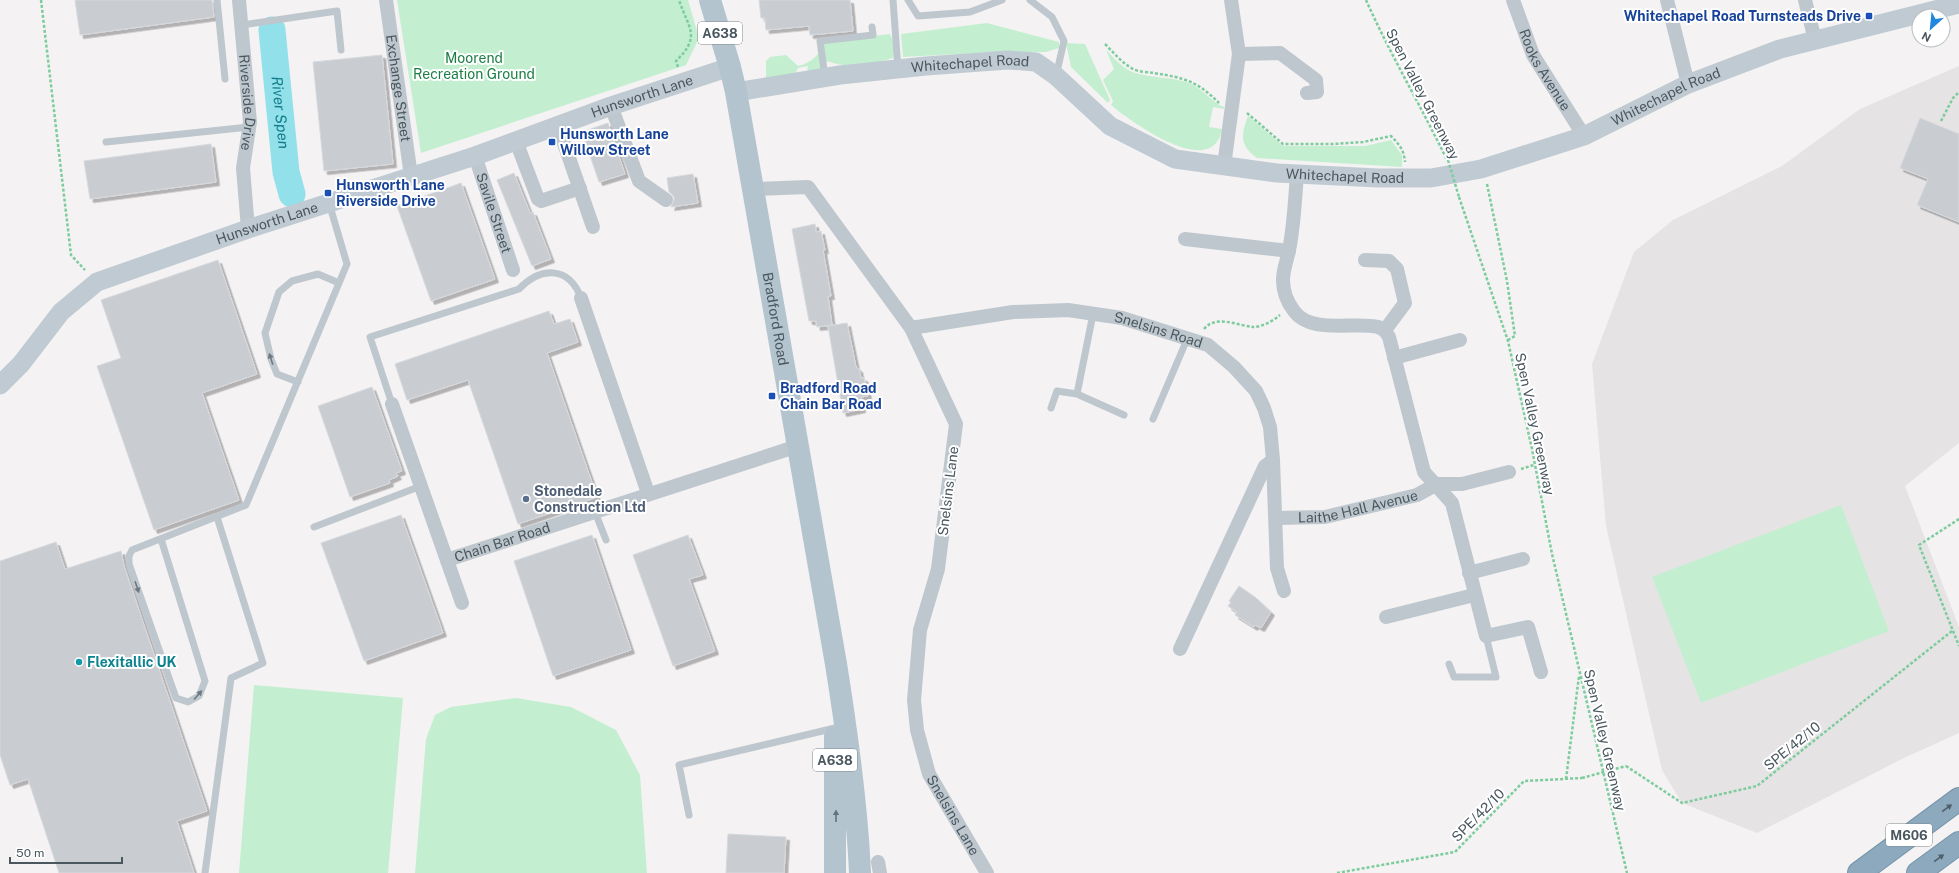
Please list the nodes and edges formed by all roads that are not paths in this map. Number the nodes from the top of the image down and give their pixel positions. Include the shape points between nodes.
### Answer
1 (217, 0) edge
2 (239, 0) edge
3 (386, 0) edge
4 (710, 0) edge
5 (893, 0) edge
6 (908, 0) edge
7 (1002, 0) edge
8 (1030, 0) edge
9 (1231, 0) edge
10 (1512, 0) edge
11 (1667, 0) edge
12 (1805, 0) edge
13 (1039, 3) edge
14 (1959, 4) edge
15 (242, 25) junction
16 (872, 26) dead end
17 (1815, 40) junction
18 (342, 50) dead end
19 (1239, 54) junction
20 (730, 67) junction
21 (898, 69) junction
22 (1056, 76) junction
23 (825, 78) junction
24 (225, 79) dead end
25 (1688, 84) junction
26 (736, 92) junction
27 (1307, 93) dead end
28 (611, 106) junction
29 (249, 126) junction
30 (558, 126) junction
31 (1584, 136) junction
32 (516, 141) junction
33 (106, 142) dead end
34 (475, 156) junction
35 (1224, 166) junction
36 (1297, 174) junction
37 (411, 176) junction
38 (580, 188) junction
39 (753, 189) junction
40 (666, 200) dead end
41 (329, 203) junction
42 (593, 227) dead end
43 (248, 229) junction
44 (1185, 239) dead end
45 (1289, 251) junction
46 (1365, 260) dead end
47 (513, 270) dead end
48 (339, 283) junction
49 (581, 298) joint
50 (1093, 314) junction
51 (911, 328) junction
52 (1385, 330) junction
53 (1192, 339) junction
54 (1460, 340) dead end
55 (1394, 358) junction
56 (298, 382) junction
57 (0, 385) edge
58 (1077, 394) junction
59 (392, 404) joint
60 (1051, 408) dead end
61 (1124, 415) dead end
62 (1153, 419) dead end
63 (798, 446) junction
64 (1273, 460) junction
65 (1509, 472) dead end
66 (1436, 484) junction
67 (421, 486) junction
68 (648, 493) junction
69 (595, 512) junction
70 (217, 517) junction
71 (1276, 518) junction
72 (314, 527) dead end
73 (161, 539) junction
74 (606, 540) dead end
75 (1523, 559) dead end
76 (447, 560) junction
77 (1469, 573) junction
78 (1284, 591) dead end
79 (1474, 595) junction
80 (462, 603) dead end
81 (1386, 617) dead end
82 (1486, 636) junction
83 (1180, 648) dead end
84 (836, 664) junction
85 (1449, 664) dead end
86 (1541, 672) dead end
87 (835, 728) junction
88 (1959, 799) edge
89 (689, 815) dead end
90 (1911, 833) junction
91 (1959, 843) edge
92 (205, 873) edge
93 (835, 873) edge
94 (860, 873) edge
95 (987, 873) edge
96 (1849, 873) edge
97 (1859, 873) edge
98 (1918, 873) edge

1 - 24 lane
2 - 15 street, Riverside Drive
3 - 37 street, Exchange Street
4 - 20 main road, Bradford Road / A638
5 - 21 lane
6 - 7 lane via 918,16 970,12
8 - 13 lane
9 - 19 street
10 - 31 street, Rooks Avenue via 1533,55
11 - 25 street
12 - 17 street
13 - 22 lane via 1052,17 1064,41
14 - 17 street, Whitechapel Road
15 - 18 lane via 338,11
15 - 29 street, Riverside Drive
16 - 23 lane via 873,35 820,41
17 - 25 street, Whitechapel Road via 1780,50
19 - 27 street via 1280,53 1316,80 1317,92
19 - 35 street
20 - 26 main road, Bradford Road / A638
20 - 28 street, Hunsworth Lane
21 - 22 street, Whitechapel Road via 1008,60 1036,62
21 - 23 street, Whitechapel Road
22 - 35 street, Whitechapel Road via 1110,126 1175,159
23 - 26 street, Whitechapel Road
25 - 31 street, Whitechapel Road
26 - 39 main road, Bradford Road / A638
28 - 30 street, Hunsworth Lane
28 - 40 street via 639,181
29 - 33 lane
29 - 43 street, Riverside Drive via 244,168
30 - 32 street, Hunsworth Lane
30 - 38 street
31 - 36 street, Whitechapel Road via 1481,169 1431,178
32 - 34 street, Hunsworth Lane
32 - 38 street via 538,199 541,201
34 - 37 street, Hunsworth Lane
34 - 47 street, Savile Street
35 - 36 street, Whitechapel Road via 1277,174
36 - 45 street
37 - 41 street, Hunsworth Lane
38 - 42 street
39 - 51 street, Snelsins Lane via 808,187
39 - 63 main road, Bradford Road / A638
41 - 43 street, Hunsworth Lane
41 - 48 lane via 347,264
43 - 57 street, Hunsworth Lane via 97,282 61,312 21,364
44 - 45 street
45 - 52 street via 1283,280 1286,299 1295,313 1310,322 1338,327 1377,327
46 - 52 street via 1389,261 1397,269 1405,303
48 - 56 lane
56 -> 48 lane via 277,374 265,333 279,292 292,282 318,274
49 - 59 lane via 578,288 567,277 552,271 528,279 519,289 370,337
49 - 68 street
50 - 51 street, Snelsins Road via 1068,310 1013,312
50 - 53 street, Snelsins Road via 1122,318
50 - 58 lane
51 - 95 street, Snelsins Lane via 956,424 938,569 920,630 914,700 917,730 929,774
52 - 55 street, Laithe Hall Avenue
53 - 62 lane
53 - 64 street, Snelsins Road via 1208,345 1234,367 1256,391 1270,427
54 - 55 street
55 - 66 street, Laithe Hall Avenue via 1424,472
56 - 70 lane via 246,505
58 - 60 lane via 1057,391
58 - 61 lane
59 - 67 street, Chain Bar Road
63 - 68 street, Chain Bar Road
63 - 84 main road, Bradford Road / A638
64 - 71 street, Snelsins Road
64 - 83 street via 1264,466
65 - 66 street via 1462,484
66 - 71 street, Laithe Hall Avenue via 1417,495 1325,517
66 - 77 street, Laithe Hall Avenue via 1452,503
67 - 72 lane
67 - 76 street, Chain Bar Road
68 - 69 street, Chain Bar Road
69 - 74 lane
69 - 76 street, Chain Bar Road
70 - 73 lane
70 - 92 lane via 263,663 231,678
71 - 78 street, Snelsins Road via 1277,568
73 -> 73 lane via 132,550 129,564 176,698 188,702 195,700 205,681
75 - 77 street
76 - 80 street, Chain Bar Road
77 - 79 street, Laithe Hall Avenue
79 - 81 street
79 - 82 street, Laithe Hall Avenue
82 - 85 lane via 1496,677 1454,677
82 - 86 street via 1528,627
84 - 87 main road, Bradford Road / A638
84 - 94 main road, Bradford Road via 848,744
87 - 89 lane via 679,765
93 -> 87 main road, Bradford Road / A638
90 -> 88 highway, M606
90 - 96 highway
90 - 97 highway, M606
98 -> 91 highway

